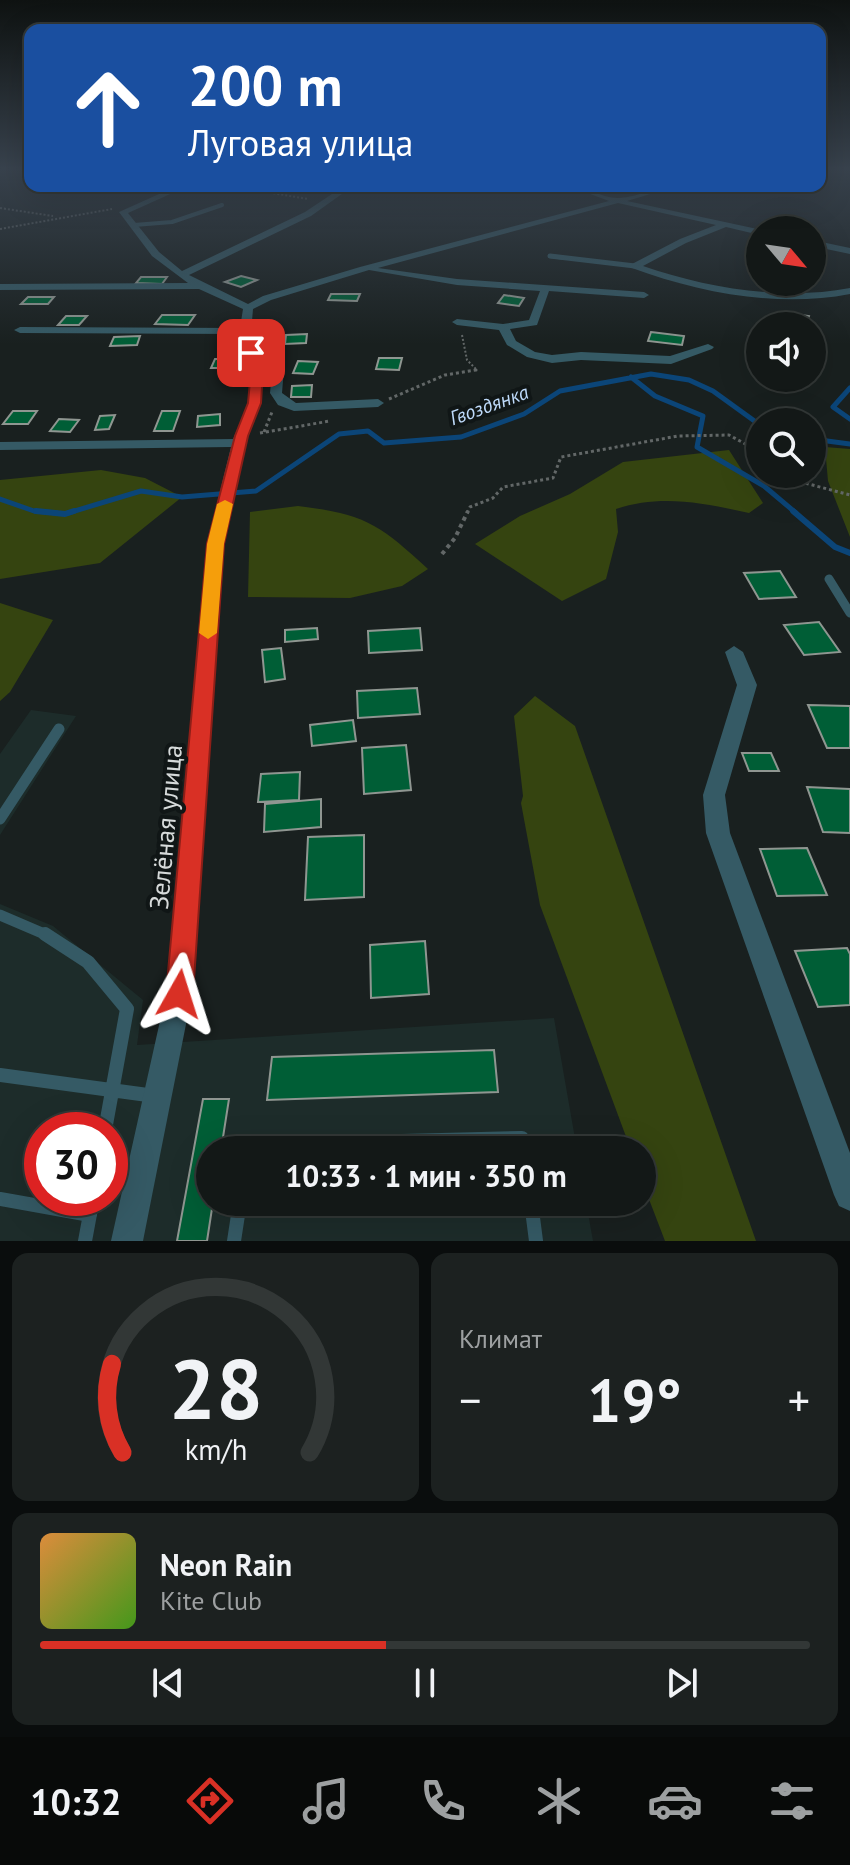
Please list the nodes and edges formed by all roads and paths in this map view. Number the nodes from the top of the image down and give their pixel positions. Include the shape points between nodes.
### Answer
1 (135, 228) edge
2 (279, 228) edge
3 (517, 228) edge
4 (717, 228) edge
5 (826, 246) edge
6 (850, 251) edge
7 (550, 256) dead end
8 (635, 266) junction
9 (363, 269) junction
10 (184, 274) junction
11 (199, 286) junction
12 (0, 287) edge
13 (546, 287) junction
14 (850, 291) edge
15 (644, 295) dead end
16 (248, 308) junction
17 (457, 322) joint
18 (503, 327) junction
19 (20, 330) dead end
20 (245, 333) junction
21 (708, 347) dead end
22 (283, 402) junction
23 (378, 403) joint
24 (338, 419) dead end
25 (264, 432) junction
26 (241, 440) junction
27 (746, 444) edge
28 (0, 446) edge
29 (824, 488) edge
30 (850, 495) edge
31 (442, 554) dead end
32 (829, 579) dead end
33 (850, 613) edge
34 (734, 652) dead end
35 (59, 729) dead end
36 (0, 819) edge
37 (0, 915) edge
38 (0, 1075) edge
39 (111, 1092) junction
40 (159, 1097) junction
41 (108, 1112) edge
42 (850, 1195) edge
43 (0, 1199) edge
44 (24, 1201) edge
45 (90, 1216) edge
46 (238, 1216) edge
47 (533, 1216) edge
48 (85, 1241) edge
49 (127, 1241) edge
50 (234, 1241) edge
51 (536, 1241) edge

1 - 10 street via 160,259
2 - 10 street
3 - 9 street
4 - 8 street
5 - 6 street
7 - 8 lane
8 - 14 street via 781,296
9 - 13 street
9 - 16 street
10 - 11 street
11 - 12 street
11 - 16 street
13 - 15 street
13 - 18 street via 533,323
16 - 20 street
17 - 18 street
17 - 23 path via 467,360 476,370 445,375
18 - 21 street via 511,343 552,359 671,360
19 - 20 street
20 - 22 street via 269,343 279,359 276,393
20 - 26 street, Зелёная улица via 257,370 255,403
22 - 23 street via 294,407
22 - 25 path via 271,413
24 - 25 path
25 - 26 path
26 - 28 street
26 - 40 street, Зелёная улица via 215,544 179,994
27 - 31 path via 729,435 678,436 561,457 553,478 503,487 493,498 470,507
29 - 30 path
32 - 33 lane
34 - 42 street via 747,685 714,795 718,833
35 - 36 lane
37 - 39 lane via 50,934 116,990 127,1009
38 - 39 lane
39 - 40 lane
39 - 41 lane
40 - 49 street, Зелёная улица
43 - 44 lane
45 - 48 lane
46 - 50 lane
47 - 51 lane

